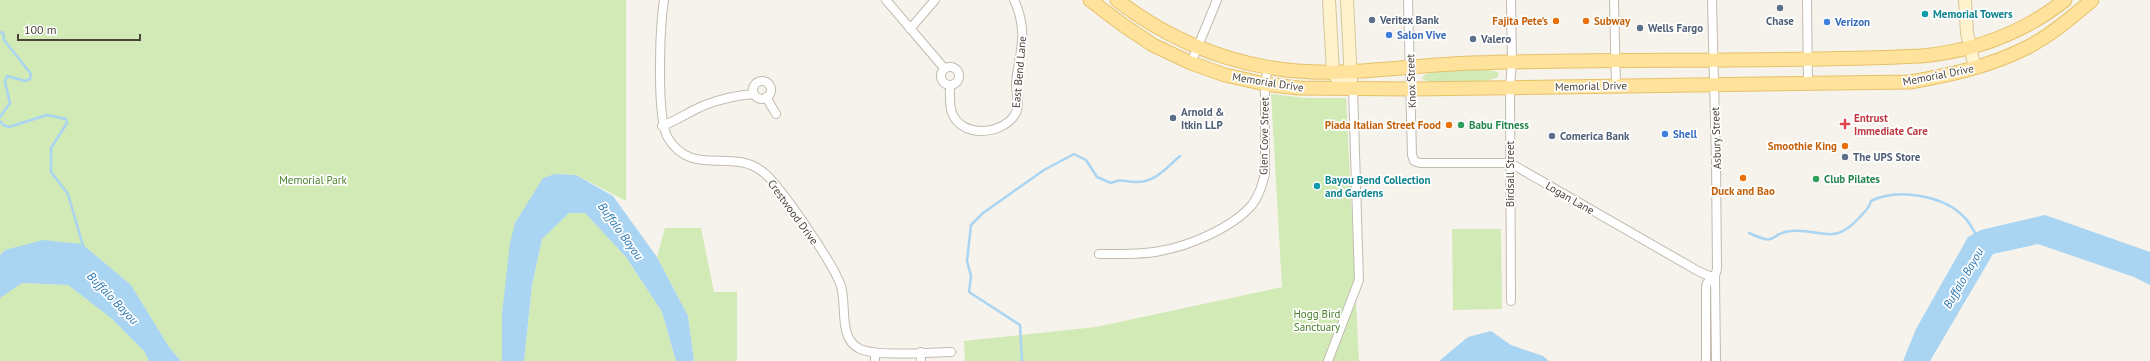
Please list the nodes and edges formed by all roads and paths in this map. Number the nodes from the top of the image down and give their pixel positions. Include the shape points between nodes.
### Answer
1 (664, 0) edge
2 (886, 0) edge
3 (935, 0) edge
4 (1014, 0) edge
5 (1090, 0) edge
6 (1103, 0) edge
7 (1117, 0) edge
8 (1217, 0) edge
9 (1329, 0) edge
10 (1347, 0) edge
11 (1408, 0) edge
12 (1511, 0) edge
13 (1614, 0) edge
14 (1712, 0) edge
15 (1807, 0) edge
16 (1965, 0) edge
17 (2065, 0) edge
18 (2092, 0) edge
19 (1138, 16) junction
20 (910, 29) junction
21 (1198, 47) junction
22 (1970, 49) junction
23 (1807, 58) junction
24 (1714, 59) junction
25 (1615, 61) junction
26 (1512, 62) junction
27 (1191, 63) junction
28 (1268, 67) junction
29 (944, 68) junction
30 (1410, 68) junction
31 (1975, 68) junction
32 (1333, 72) junction
33 (1350, 72) junction
34 (1265, 84) junction
35 (1808, 84) junction
36 (950, 85) junction
37 (1714, 85) junction
38 (1616, 86) junction
39 (1510, 87) junction
40 (1353, 89) junction
41 (1412, 89) junction
42 (754, 94) junction
43 (766, 97) junction
44 (776, 114) dead end
45 (662, 126) junction
46 (1414, 161) joint
47 (1510, 163) junction
48 (1100, 254) dead end
49 (1715, 276) junction
50 (1511, 301) dead end
51 (1706, 340) junction
52 (1716, 340) junction
53 (921, 352) junction
54 (951, 352) dead end
55 (875, 357) edge
56 (921, 361) edge
57 (1328, 361) edge
58 (1706, 361) edge
59 (1716, 361) edge

1 - 45 street, Crestwood Drive via 661,19
2 - 20 street
3 - 20 street
4 - 36 street, East Bend Lane via 1021,17 1022,31 1022,50 1016,85 1018,104 1015,115 1007,124 997,129 973,131 965,127 952,113
5 - 27 main road, Memorial Drive via 1153,45
6 - 19 main road via 1122,15
7 - 19 main road, Memorial Drive
8 - 21 street
9 - 32 main road
10 - 33 main road
11 - 30 street, Knox Street
12 - 26 street, Birdsall Street
13 - 25 street
14 - 24 street, Asbury Street
15 - 23 street
16 - 22 main road via 1965,24
17 - 22 main road, Memorial Drive via 2020,30
18 - 31 main road, Memorial Drive via 2066,22 2029,47
19 - 21 main road, Memorial Drive
20 - 29 street
21 - 27 street
21 - 28 main road, Memorial Drive
22 - 23 main road, Memorial Drive via 1921,56
22 - 31 main road
23 - 24 main road, Memorial Drive
23 - 35 street
24 - 25 main road, Memorial Drive
24 - 37 street, Asbury Street
25 - 26 main road, Memorial Drive
25 - 38 street
26 - 30 main road, Memorial Drive
26 - 39 street, Birdsall Street
27 - 34 main road, Memorial Drive via 1225,75
28 - 32 main road, Memorial Drive
28 - 34 street, Glen Cove Street
29 - 36 street, East Bend Lane via 941,79
29 - 36 street, East Bend Lane via 952,67 959,73 958,81
30 - 33 main road, Memorial Drive
30 - 41 street, Knox Street
31 - 35 main road, Memorial Drive via 1910,82
32 - 33 main road, Memorial Drive
32 - 40 main road via 1338,80
33 - 40 main road
34 - 40 main road, Memorial Drive via 1298,88
34 - 48 street, Glen Cove Street via 1265,174 1261,189 1252,205 1229,223 1184,245 1160,251
35 - 37 main road, Memorial Drive
37 - 38 main road, Memorial Drive
37 - 49 street, Asbury Street via 1717,195
38 - 39 main road, Memorial Drive
39 - 41 main road, Memorial Drive
39 - 47 street, Birdsall Street
40 - 41 main road, Memorial Drive
40 - 57 street via 1359,280
41 - 46 street, Knox Street
42 - 43 street via 758,98
42 - 43 street via 754,86 764,81 769,84 771,90
42 - 45 street via 738,95 706,105
43 - 44 street
45 - 55 street, Crestwood Drive via 667,137 681,154 704,161 745,163 762,172 773,182 837,278 843,299 848,338 860,349
46 - 47 street, Logan Lane
47 - 49 street, Logan Lane via 1698,271
47 - 50 street, Birdsall Street
49 - 51 street via 1706,287
49 - 52 street, Asbury Street
51 - 52 street
51 - 58 street
52 - 59 street, Asbury Street
53 - 54 street, Crestwood Drive
53 - 55 street, Crestwood Drive
53 - 56 street

